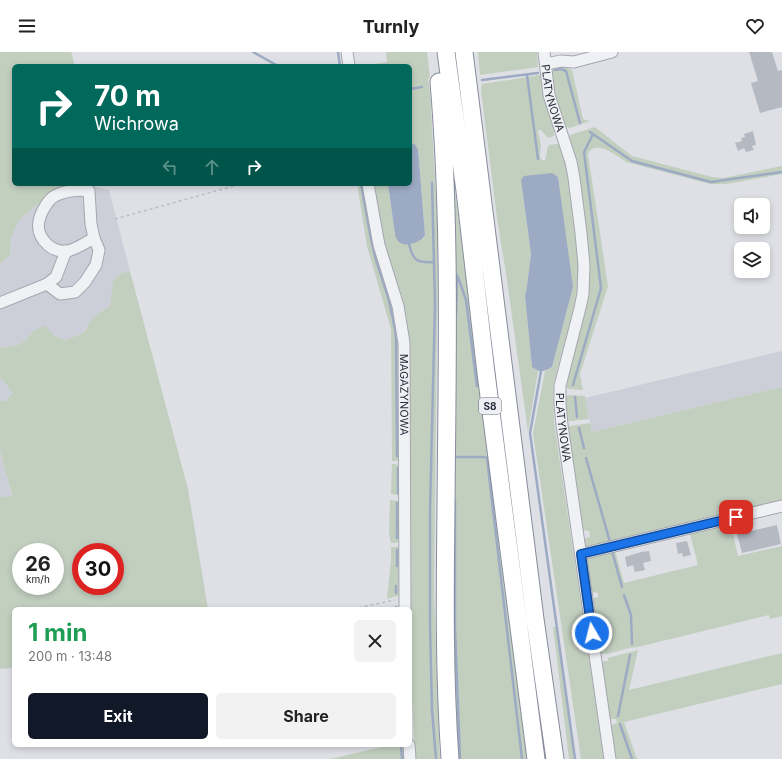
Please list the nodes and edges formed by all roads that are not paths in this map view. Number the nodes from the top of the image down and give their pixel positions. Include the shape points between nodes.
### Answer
1 (347, 52) edge
2 (437, 52) edge
3 (446, 52) edge
4 (464, 52) edge
5 (544, 52) edge
6 (612, 52) edge
7 (349, 64) edge
8 (546, 64) junction
9 (368, 186) edge
10 (94, 238) junction
11 (66, 252) junction
12 (47, 284) junction
13 (0, 303) edge
14 (782, 506) edge
15 (581, 554) junction
16 (405, 604) edge
17 (409, 747) edge
18 (410, 759) edge
19 (450, 759) edge
20 (536, 759) edge
21 (555, 759) edge
22 (610, 759) edge

1 - 7 street
2 - 19 highway via 443,124 448,288 445,605
3 - 20 highway, S8
4 - 21 highway, S8 via 532,596
5 - 8 street, PLATYNOWA
6 - 8 street via 574,62
8 - 15 street, PLATYNOWA via 549,95 571,162 582,234 583,294 560,386 562,425
9 - 16 street, MAGAZYNOWA via 379,245 398,306 404,343
10 - 11 street
10 - 11 street via 90,191 74,191 53,197 46,204 39,219 40,236 52,248
10 - 12 street via 99,250 96,265 85,282 74,292 60,294
11 - 12 street via 56,277
12 - 13 street
14 - 15 street
15 - 22 street, PLATYNOWA
17 - 18 street

